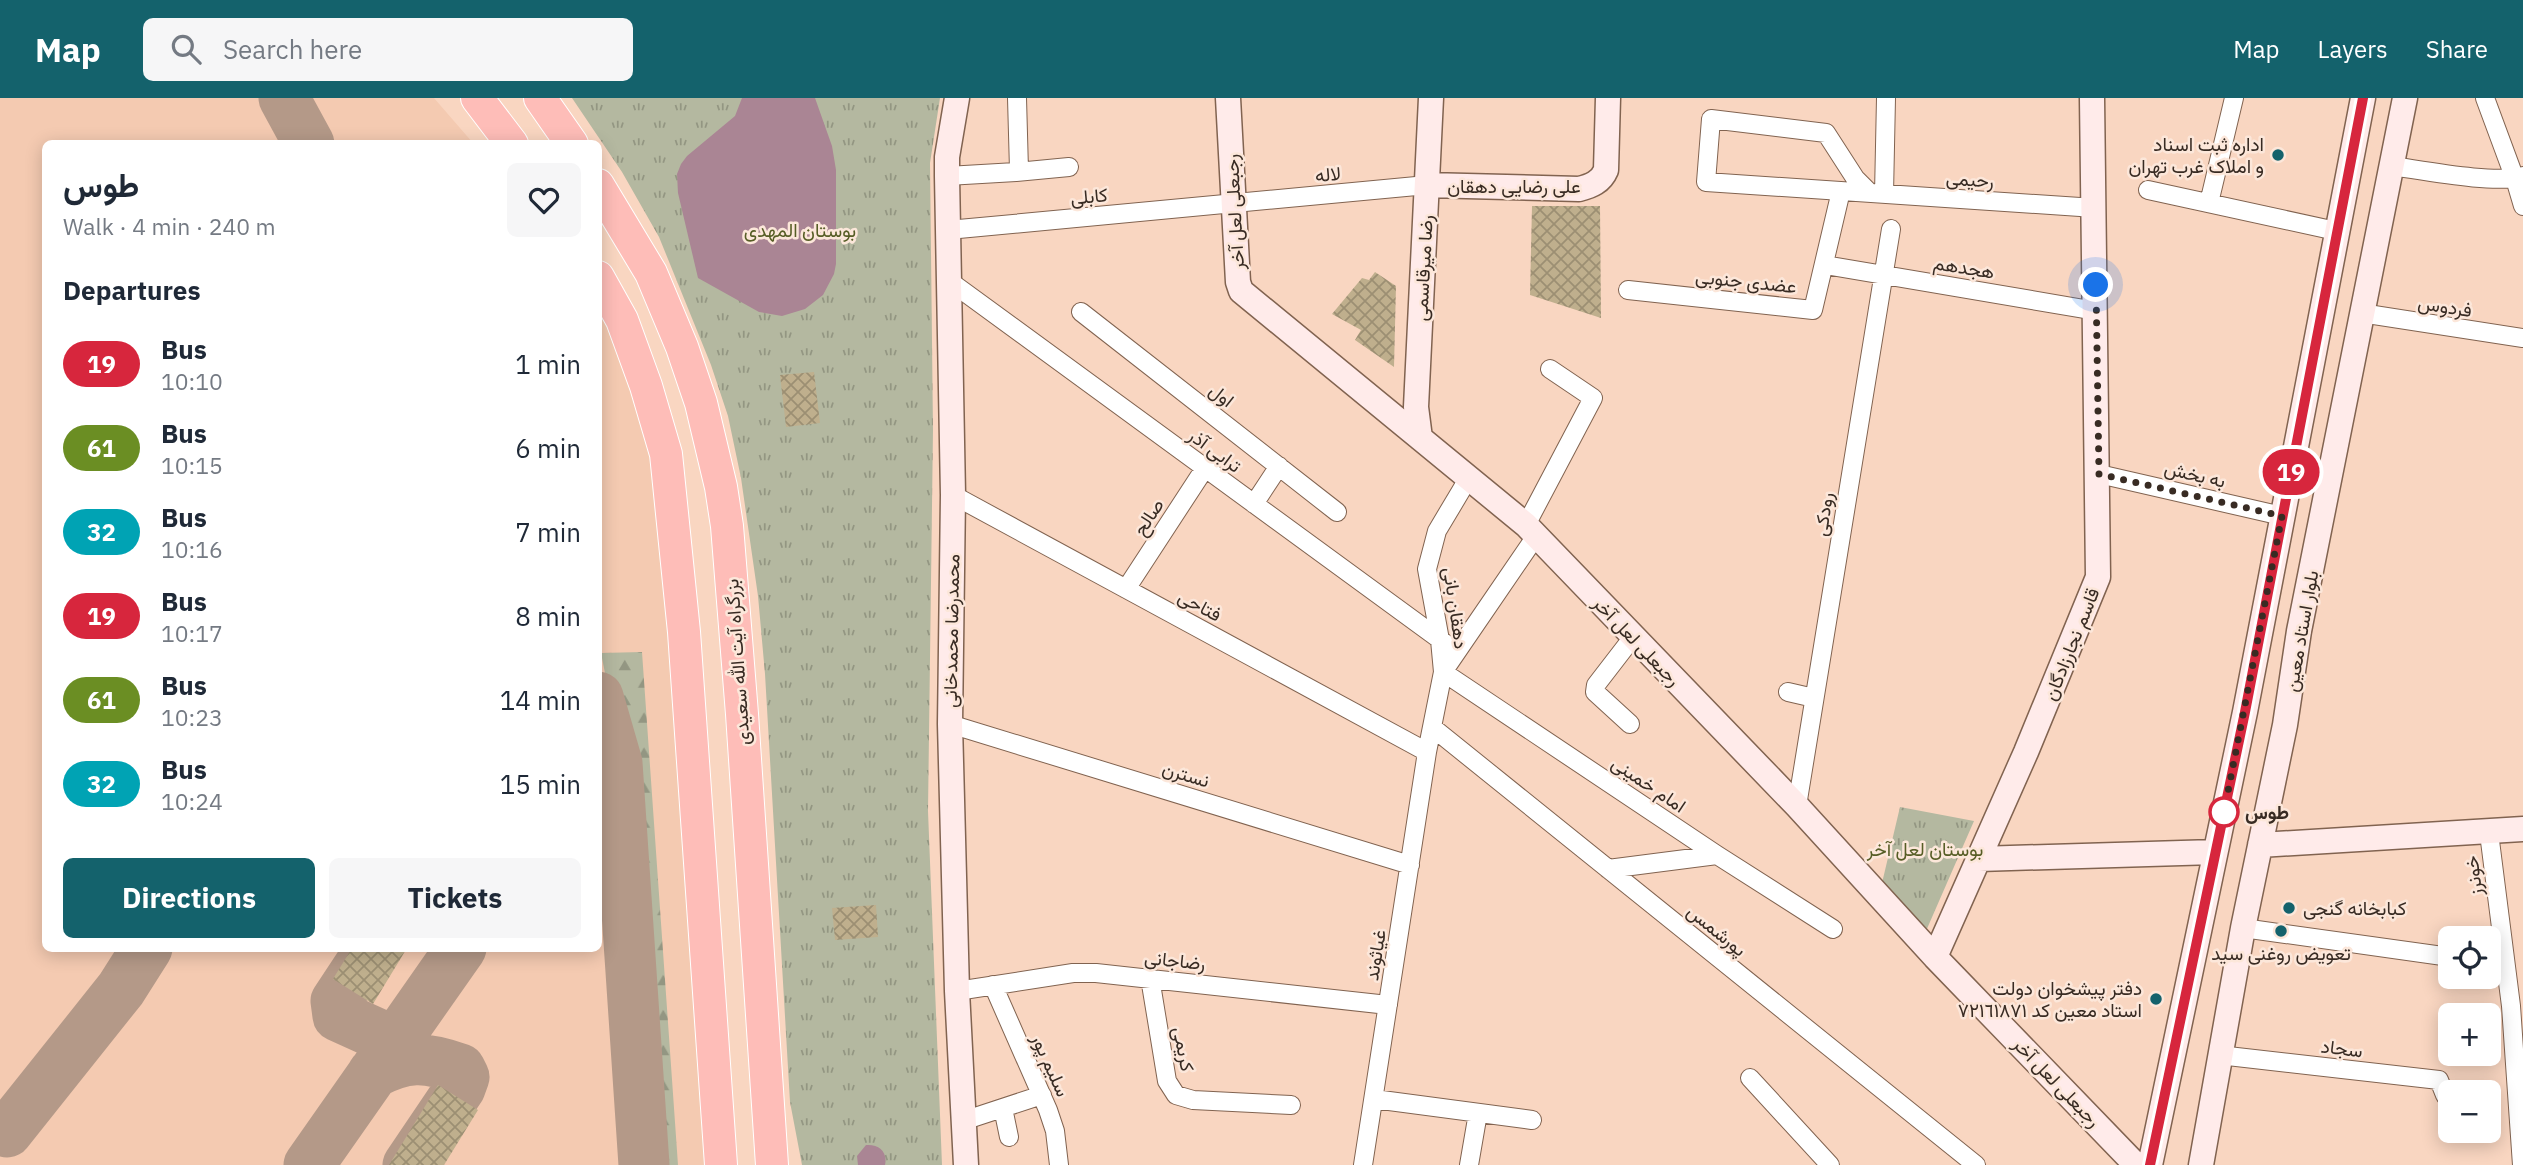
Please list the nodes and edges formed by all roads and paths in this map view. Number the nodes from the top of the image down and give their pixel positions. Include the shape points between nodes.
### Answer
1 (477, 98) edge
2 (540, 98) edge
3 (957, 98) edge
4 (1017, 98) edge
5 (1228, 98) edge
6 (1431, 98) edge
7 (1608, 98) edge
8 (1886, 98) edge
9 (2092, 98) edge
10 (2234, 98) edge
11 (2363, 98) edge
12 (2405, 98) edge
13 (2485, 98) edge
14 (509, 140) edge
15 (569, 140) edge
16 (2391, 166) junction
17 (1069, 167) dead end
18 (1016, 172) junction
19 (947, 176) junction
20 (2519, 178) edge
21 (1427, 186) junction
22 (2148, 190) dead end
23 (1841, 191) junction
24 (602, 192) edge
25 (1877, 193) junction
26 (2209, 203) junction
27 (1234, 204) junction
28 (2523, 206) edge
29 (2095, 208) junction
30 (1891, 229) dead end
31 (948, 230) junction
32 (2336, 231) junction
33 (1825, 265) junction
34 (1883, 275) junction
35 (948, 280) junction
36 (602, 284) edge
37 (1628, 290) dead end
38 (2096, 310) junction
39 (1081, 312) dead end
40 (2361, 313) junction
41 (2523, 338) edge
42 (1550, 369) dead end
43 (1420, 438) junction
44 (1279, 466) junction
45 (1205, 468) junction
46 (2099, 474) junction
47 (1468, 479) junction
48 (953, 495) junction
49 (1254, 504) junction
50 (1337, 512) dead end
51 (2282, 516) junction
52 (1531, 530) junction
53 (1126, 589) junction
54 (2263, 613) junction
55 (2299, 631) junction
56 (1633, 637) junction
57 (1440, 640) junction
58 (1458, 653) junction
59 (1443, 672) junction
60 (1788, 692) dead end
61 (1814, 698) junction
62 (2245, 712) junction
63 (950, 724) junction
64 (1630, 724) dead end
65 (2285, 725) junction
66 (1432, 727) junction
67 (1427, 752) junction
68 (1797, 806) junction
69 (2523, 830) edge
70 (2489, 833) junction
71 (2260, 845) junction
72 (2215, 852) junction
73 (1717, 855) junction
74 (1979, 859) junction
75 (1410, 865) junction
76 (1608, 869) junction
77 (2243, 928) junction
78 (1833, 929) dead end
79 (2438, 955) edge
80 (1935, 957) junction
81 (1150, 978) junction
82 (993, 985) junction
83 (957, 991) junction
84 (1388, 1005) junction
85 (2219, 1055) junction
86 (1750, 1079) dead end
87 (2439, 1080) edge
88 (1042, 1095) junction
89 (1374, 1099) junction
90 (1291, 1105) dead end
91 (1003, 1108) junction
92 (1478, 1113) junction
93 (969, 1119) dead end
94 (1532, 1120) dead end
95 (1009, 1138) dead end
96 (721, 1165) edge
97 (772, 1165) edge
98 (966, 1165) edge
99 (1059, 1165) edge
100 (1363, 1165) edge
101 (1469, 1165) edge
102 (1830, 1165) edge
103 (1976, 1165) edge
104 (2136, 1165) edge
105 (2150, 1165) edge
106 (2201, 1165) edge
107 (2522, 1165) edge

1 - 14 highway
2 - 15 highway
3 - 19 street, محمدرضا محمدخانی
4 - 18 street via 1020,164
5 - 27 street, رجبعلی لعل آخر
6 - 21 street, رضا میرقاسمی
7 - 21 street, علی رضایی دهقان via 1606,170 1590,187
8 - 25 street
9 - 29 street, قاسم نجارزادگان
10 - 26 street
11 - 32 street, بلوار استاد معین
12 - 16 street, بلوار استاد معین
13 - 20 street
16 - 20 street
16 - 40 street, بلوار استاد معین
17 - 18 street
18 - 19 street
19 - 31 street, محمدرضا محمدخانی
20 - 28 street
21 - 27 street, لاله
21 - 43 street, رضا میرقاسمی via 1416,407
22 - 26 street
23 - 25 street, رحیمی
23 - 25 street, رحیمی via 1706,182 1711,119 1826,133 1855,178
23 - 33 street
24 - 97 highway, بزرگراه آیت الله سعیدی via 650,273 682,346 721,487 742,714
25 - 29 street, رحیمی
26 - 32 street
27 - 31 street, کابلی
27 - 43 street, رجبعلی لعل آخر via 1241,291
29 - 38 street, قاسم نجارزادگان
30 - 34 street, رودکی
31 - 35 street, محمدرضا محمدخانی
32 - 51 street, بلوار استاد معین
33 - 34 street, هجدهم
33 - 37 street, عضدی جنوبی via 1814,310
34 - 38 street, هجدهم
34 - 61 street, رودکی
35 - 45 street, ترابی آذر
35 - 48 street, محمدرضا محمدخانی
36 - 96 highway via 622,320 666,454 684,632
38 - 46 street, قاسم نجارزادگان
39 - 44 street, اول
40 - 41 street, فردوس
40 - 55 street, بلوار استاد معین
42 - 52 street via 1593,398
43 - 47 street, رجبعلی لعل آخر
44 - 49 street
44 - 50 street, اول
45 - 49 street, ترابی آذر
45 - 53 street, صالح
46 - 51 street, به بخش
46 - 74 street, قاسم نجارزادگان via 2098,577
47 - 52 street, رجبعلی لعل آخر
47 - 57 street, دهقان بانی via 1437,531 1427,569
48 - 53 street, فتاحی
48 - 63 street, محمدرضا محمدخانی
49 - 57 street, ترابی آذر
51 - 54 street, بلوار استاد معین
52 - 56 street, رجبعلی لعل آخر
52 - 58 street
53 - 67 street, فتاحی
54 - 55 street via 2269,642 2287,645
54 - 62 street, بلوار استاد معین
55 - 65 street, بلوار استاد معین
56 - 64 street via 1595,692
56 - 68 street, رجبعلی لعل آخر
57 - 58 street, ترابی آذر
57 - 59 street, دهقان بانی
58 - 59 street
59 - 66 street, دهقان بانی
59 - 73 street, امام خمینی
60 - 61 street
61 - 68 street, رودکی
62 - 65 street via 2257,693 2276,691 2283,699
62 - 72 street, بلوار استاد معین
63 - 75 street, نسترن
63 - 83 street, محمدرضا محمدخانی
65 - 71 street, بلوار استاد معین
66 - 67 street, دهقان بانی
66 - 76 street, پورشمس
67 - 75 street, غیاثوند
68 - 80 street, رجبعلی لعل آخر
69 - 70 street
70 - 71 street
70 - 107 street, خونرز via 2511,1006
71 - 77 street, بلوار استاد معین
72 - 74 street
72 - 105 street, بلوار استاد معین
73 - 76 street
73 - 78 street, امام خمینی
74 - 80 street, قاسم نجارزادگان
75 - 84 street, غیاثوند
76 - 103 street, پورشمس
77 - 79 street
77 - 85 street, بلوار استاد معین
80 - 104 street, رجبعلی لعل آخر
81 - 82 street, رضاجانی via 1073,973
81 - 84 street, رضاجانی
81 - 90 street, کریمی via 1167,1081 1176,1095 1193,1100
82 - 83 street, رضاجانی
82 - 88 street, سلیم پور
83 - 98 street, محمدرضا محمدخانی
84 - 89 street, غیاثوند
85 - 87 street, سجاد
85 - 106 street, بلوار استاد معین
86 - 102 street
88 - 91 street
88 - 99 street, سلیم پور via 1055,1131
89 - 92 street
89 - 100 street, غیاثوند
91 - 93 street
91 - 95 street
92 - 94 street
92 - 101 street

